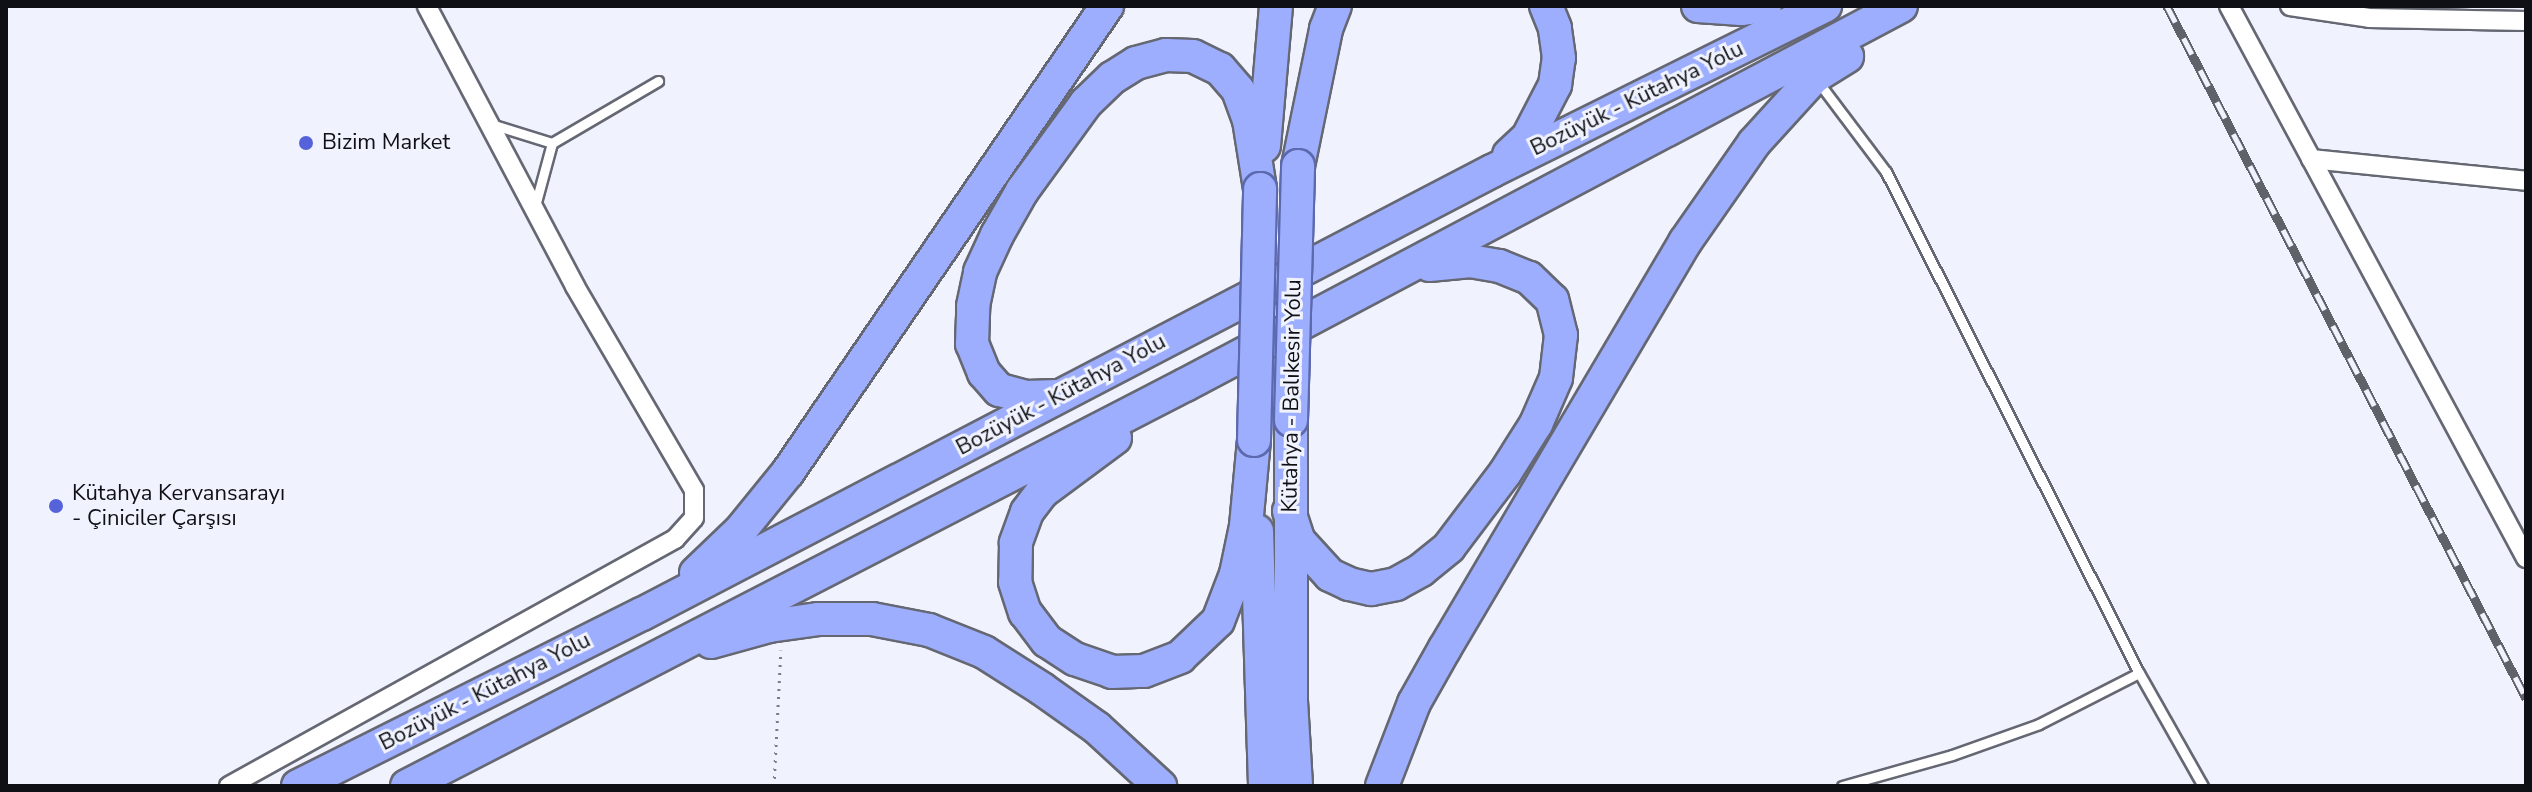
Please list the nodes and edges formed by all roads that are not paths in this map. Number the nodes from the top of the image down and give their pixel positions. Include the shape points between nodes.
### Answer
1 (427, 6) edge
2 (1107, 6) edge
3 (1276, 6) edge
4 (1314, 6) edge
5 (1335, 6) edge
6 (1546, 6) edge
7 (1698, 6) edge
8 (1765, 6) edge
9 (1825, 6) edge
10 (1901, 6) edge
11 (1927, 6) edge
12 (2229, 6) edge
13 (2290, 6) edge
14 (2526, 21) edge
15 (1814, 77) junction
16 (658, 81) dead end
17 (488, 123) junction
18 (552, 143) junction
19 (2311, 159) junction
20 (1298, 166) junction
21 (1492, 171) junction
22 (2526, 181) edge
23 (1260, 189) junction
24 (534, 209) junction
25 (1402, 272) junction
26 (1185, 385) junction
27 (1059, 395) junction
28 (1254, 440) junction
29 (1289, 511) junction
30 (2526, 558) edge
31 (642, 614) junction
32 (643, 662) junction
33 (2139, 673) junction
34 (229, 786) edge
35 (298, 786) edge
36 (407, 786) edge
37 (1160, 786) edge
38 (1265, 786) edge
39 (1296, 786) edge
40 (1382, 786) edge
41 (1842, 786) edge
42 (2203, 786) edge

1 - 17 street
2 - 31 highway via 788,472 721,550
3 - 23 highway, Kütahya - Balıkesir Yolu
4 - 20 highway, Kütahya - Balıkesir Yolu
5 - 20 highway
6 - 21 highway via 1559,58 1555,85 1528,137
7 - 8 highway
9 - 21 highway, Bozüyük - Kütahya Yolu
10 - 25 highway, Bozüyük - Kütahya Yolu
11 - 15 highway
12 - 19 street
13 - 14 street via 2369,18
15 - 33 lane via 1886,172
15 - 40 highway via 1754,143 1685,242 1429,675
16 - 18 lane
17 - 18 lane
17 - 24 street
18 - 24 lane
19 - 22 street
19 - 30 street
20 - 29 highway, Kütahya - Balıkesir Yolu, bridge
21 - 27 highway, Bozüyük - Kütahya Yolu
23 - 27 highway via 1249,120 1238,90 1220,69 1193,56 1166,55 1136,63 1086,103 1060,134 997,235 980,272 973,306 972,344 984,373 999,390 1026,397
23 - 28 highway, Kütahya - Balıkesir Yolu, bridge
24 - 34 street via 694,490 694,518 675,539
25 - 26 highway, Bozüyük - Kütahya Yolu
25 - 29 highway via 1446,261 1499,266 1529,278 1552,300 1561,335 1556,378 1536,424 1449,547 1396,584 1371,589 1330,575 1299,541
26 - 28 highway via 1042,492 1027,512 1016,543 1015,582 1025,612 1047,641 1075,659 1112,672 1144,671 1180,657 1202,639 1218,621 1236,574
26 - 32 highway, Bozüyük - Kütahya Yolu
27 - 31 highway, Bozüyük - Kütahya Yolu
28 - 38 highway, Kütahya - Balıkesir Yolu
29 - 39 highway, Kütahya - Balıkesir Yolu
31 - 35 highway, Bozüyük - Kütahya Yolu
32 - 36 highway, Bozüyük - Kütahya Yolu
32 - 37 highway via 789,623 872,619 929,630 984,652 1097,728
33 - 41 lane via 2039,724
33 - 42 lane

